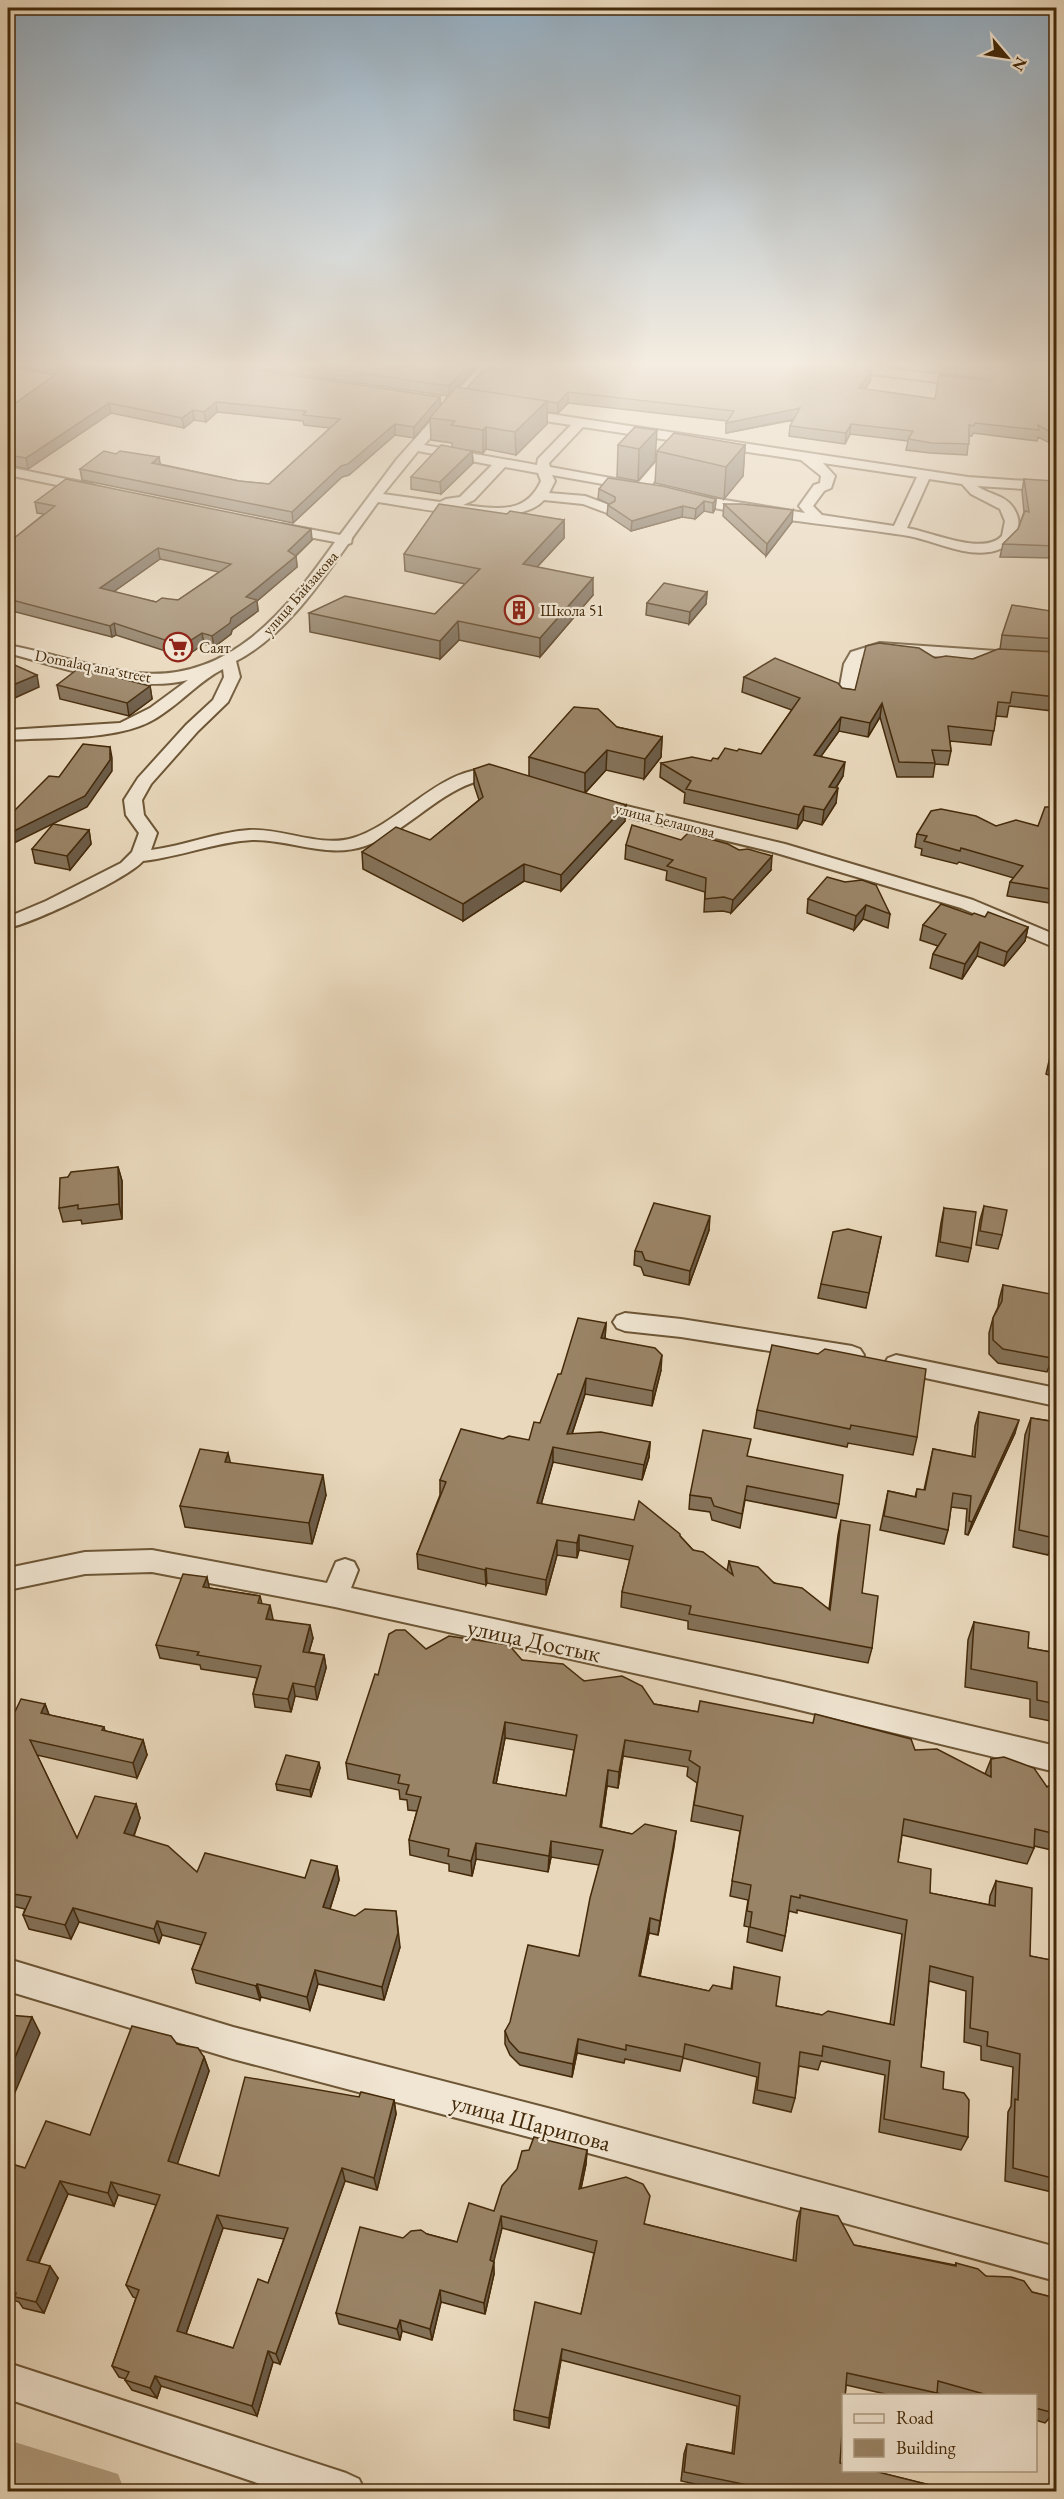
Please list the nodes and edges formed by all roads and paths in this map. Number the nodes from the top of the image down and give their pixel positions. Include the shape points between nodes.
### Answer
1 (968, 481) edge
2 (60, 482) edge
3 (387, 482) edge
4 (483, 482) edge
5 (548, 482) edge
6 (604, 482) edge
7 (647, 482) edge
8 (827, 482) edge
9 (921, 482) edge
10 (979, 482) edge
11 (1056, 486) edge
12 (642, 487) junction
13 (110, 492) edge
14 (542, 496) junction
15 (374, 497) junction
16 (435, 504) junction
17 (606, 508) dead end
18 (816, 517) junction
19 (272, 526) edge
20 (899, 530) junction
21 (346, 540) junction
22 (8, 649) edge
23 (1056, 660) edge
24 (221, 665) junction
25 (178, 678) joint
26 (846, 697) edge
27 (8, 735) edge
28 (516, 780) edge
29 (576, 799) edge
30 (139, 856) junction
31 (8, 923) edge
32 (1056, 942) edge
33 (625, 1323) dead end
34 (1056, 1397) edge
35 (345, 1570) dead end
36 (8, 1579) edge
37 (335, 1596) junction
38 (1056, 1759) edge
39 (8, 1976) edge
40 (1056, 2264) edge
41 (8, 2381) edge
42 (346, 2492) edge

1 - 20 street via 974,491 1007,508 1012,526 1004,543 987,549
2 - 13 street
3 - 15 street, улица Байзакова
4 - 16 street via 464,501
5 - 14 street
6 - 12 street
7 - 12 street
8 - 18 street via 806,506
9 - 20 street
10 - 11 street
12 - 18 street via 748,511
14 - 16 street via 527,508 513,512
14 - 17 street via 585,501
15 - 16 street
15 - 21 street, улица Байзакова
18 - 20 street
19 - 21 street
21 - 24 street, улица Байзакова via 267,633
22 - 25 street, Domalaq ana street via 125,676
23 - 26 street via 880,648 856,655
24 - 25 street, улица Байзакова
24 - 27 street, улица Байзакова via 139,722 122,728
24 - 30 street via 232,677 219,702 185,735 133,800 135,815 148,833
28 - 30 street via 500,774 480,774 431,799 383,831 345,845 265,835
29 - 32 street, улица Белашова via 790,852 967,904
30 - 31 street via 94,884
33 - 34 street via 842,1353
35 - 37 street
36 - 37 street, улица Достык via 86,1563 152,1561
37 - 38 street, улица Достык via 783,1694
39 - 40 street, улица Шарипова via 233,2043
41 - 42 street

